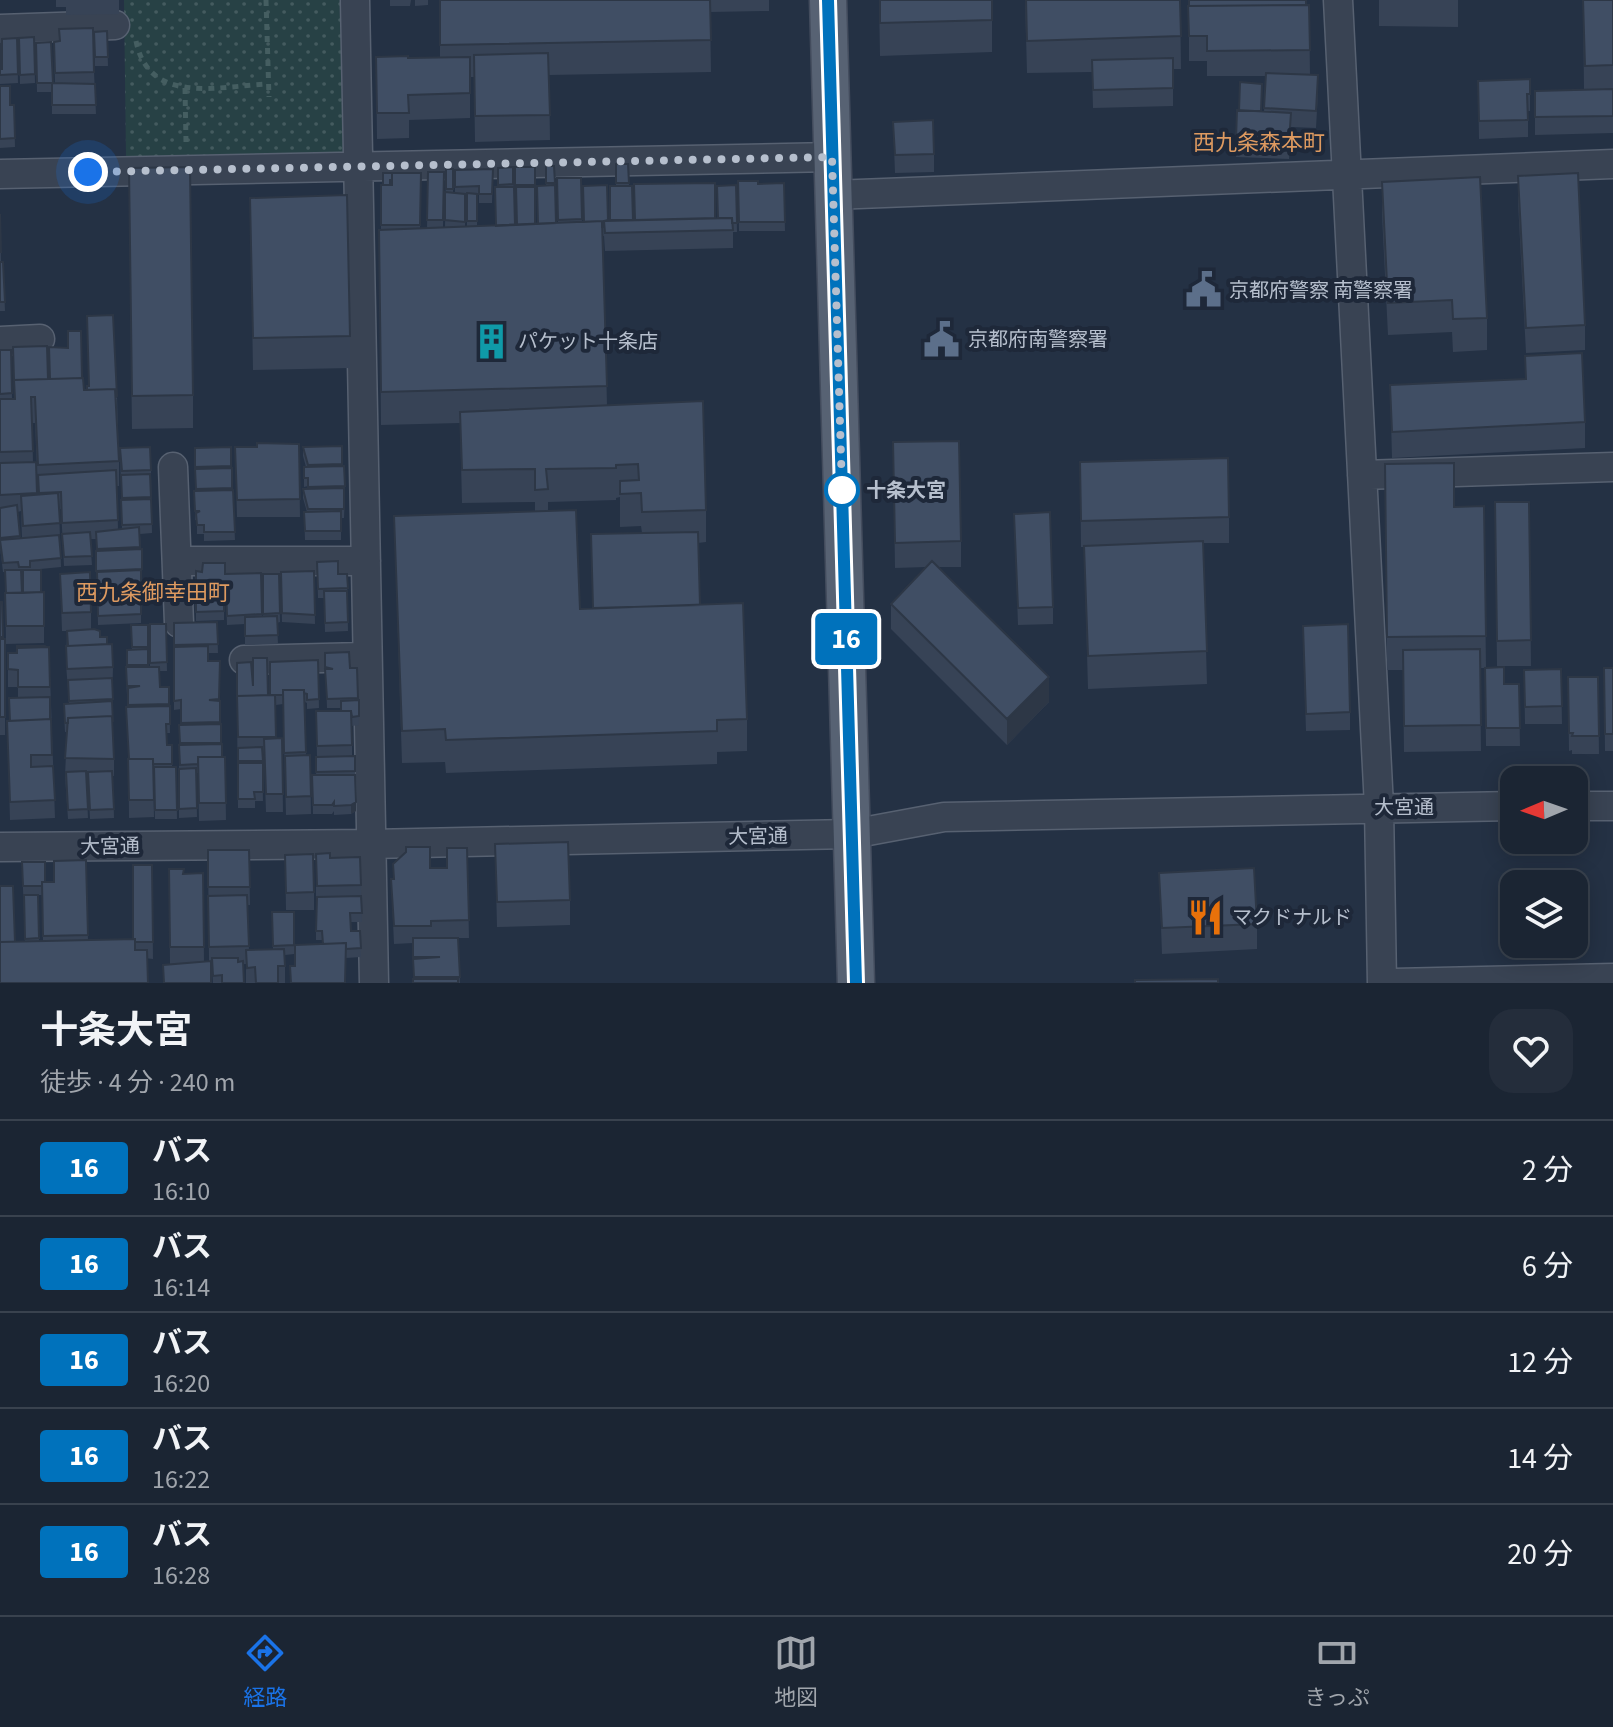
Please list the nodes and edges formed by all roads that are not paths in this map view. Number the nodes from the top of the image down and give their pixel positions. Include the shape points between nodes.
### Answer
1 (355, 0) edge
2 (828, 0) edge
3 (1338, 0) edge
4 (0, 29) edge
5 (126, 30) road end
6 (832, 157) junction
7 (1613, 164) edge
8 (358, 167) junction
9 (0, 174) edge
10 (1347, 175) junction
11 (833, 195) junction
12 (40, 339) dead end
13 (0, 341) edge
14 (173, 467) dead end
15 (1613, 467) edge
16 (1362, 475) junction
17 (177, 561) junction
18 (366, 561) junction
19 (179, 623) edge
20 (368, 657) junction
21 (244, 660) edge
22 (1500, 806) edge
23 (1588, 806) edge
24 (1613, 806) edge
25 (1379, 807) junction
26 (852, 834) junction
27 (371, 844) junction
28 (0, 847) edge
29 (1613, 978) edge
30 (374, 983) edge
31 (856, 983) edge
32 (1382, 983) edge
33 (1394, 983) edge

1 - 8 street
2 - 6 main road
3 - 10 street
4 - 5 street
6 - 8 street
6 - 11 main road
7 - 10 street
8 - 9 street
8 - 18 street
10 - 11 street
10 - 16 street
11 - 26 main road
12 - 13 street
14 - 17 street
15 - 16 street
16 - 25 street
17 - 18 street
17 - 19 street
18 - 20 street
20 - 21 street
20 - 27 street
22 - 25 street, 大宮通
23 - 24 street
25 - 26 street, 大宮通 via 944,817
25 - 32 street
26 - 27 street, 大宮通
26 - 31 main road
27 - 28 street, 大宮通
27 - 30 street
29 - 33 street

